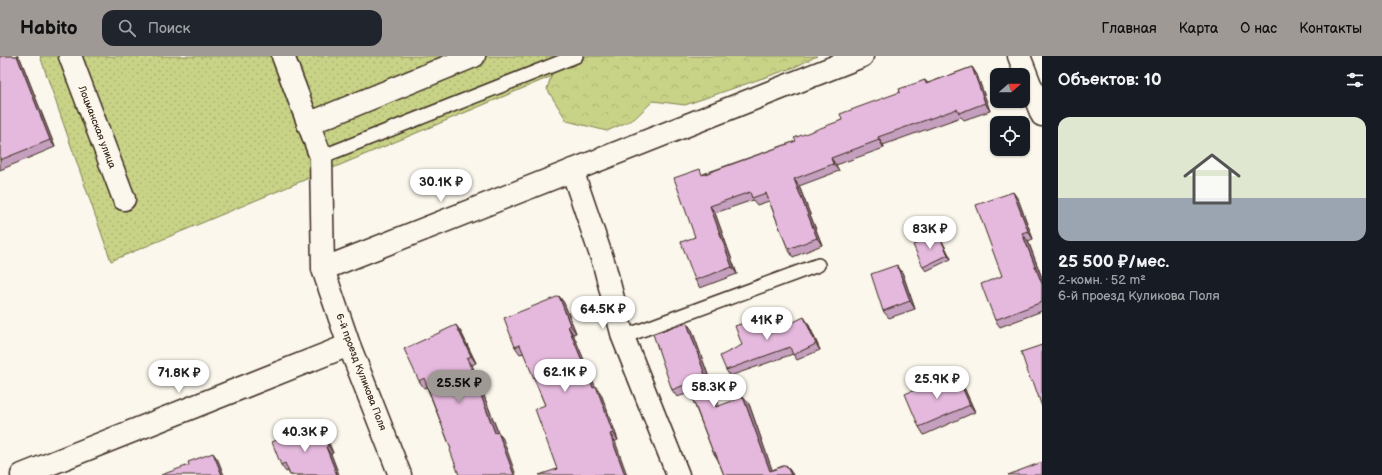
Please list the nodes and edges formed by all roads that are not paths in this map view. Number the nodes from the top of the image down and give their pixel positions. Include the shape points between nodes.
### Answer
1 (70, 56) edge
2 (283, 56) edge
3 (474, 56) edge
4 (576, 56) edge
5 (862, 56) edge
6 (1019, 56) edge
7 (1042, 116) edge
8 (308, 124) junction
9 (321, 157) junction
10 (572, 170) junction
11 (124, 199) dead end
12 (818, 265) dead end
13 (323, 269) junction
14 (623, 337) junction
15 (349, 345) junction
16 (22, 475) edge
17 (400, 475) edge
18 (678, 475) edge

1 - 11 street, Лоцманская улица
2 - 8 street
3 - 8 street
4 - 9 lane
5 - 10 street
6 - 7 street
8 - 9 street
9 - 13 street, 6-й проезд Куликова Поля
10 - 13 street
10 - 14 street via 604,264
12 - 14 lane
13 - 15 street, 6-й проезд Куликова Поля
14 - 18 street
15 - 16 street
15 - 17 street, 6-й проезд Куликова Поля

